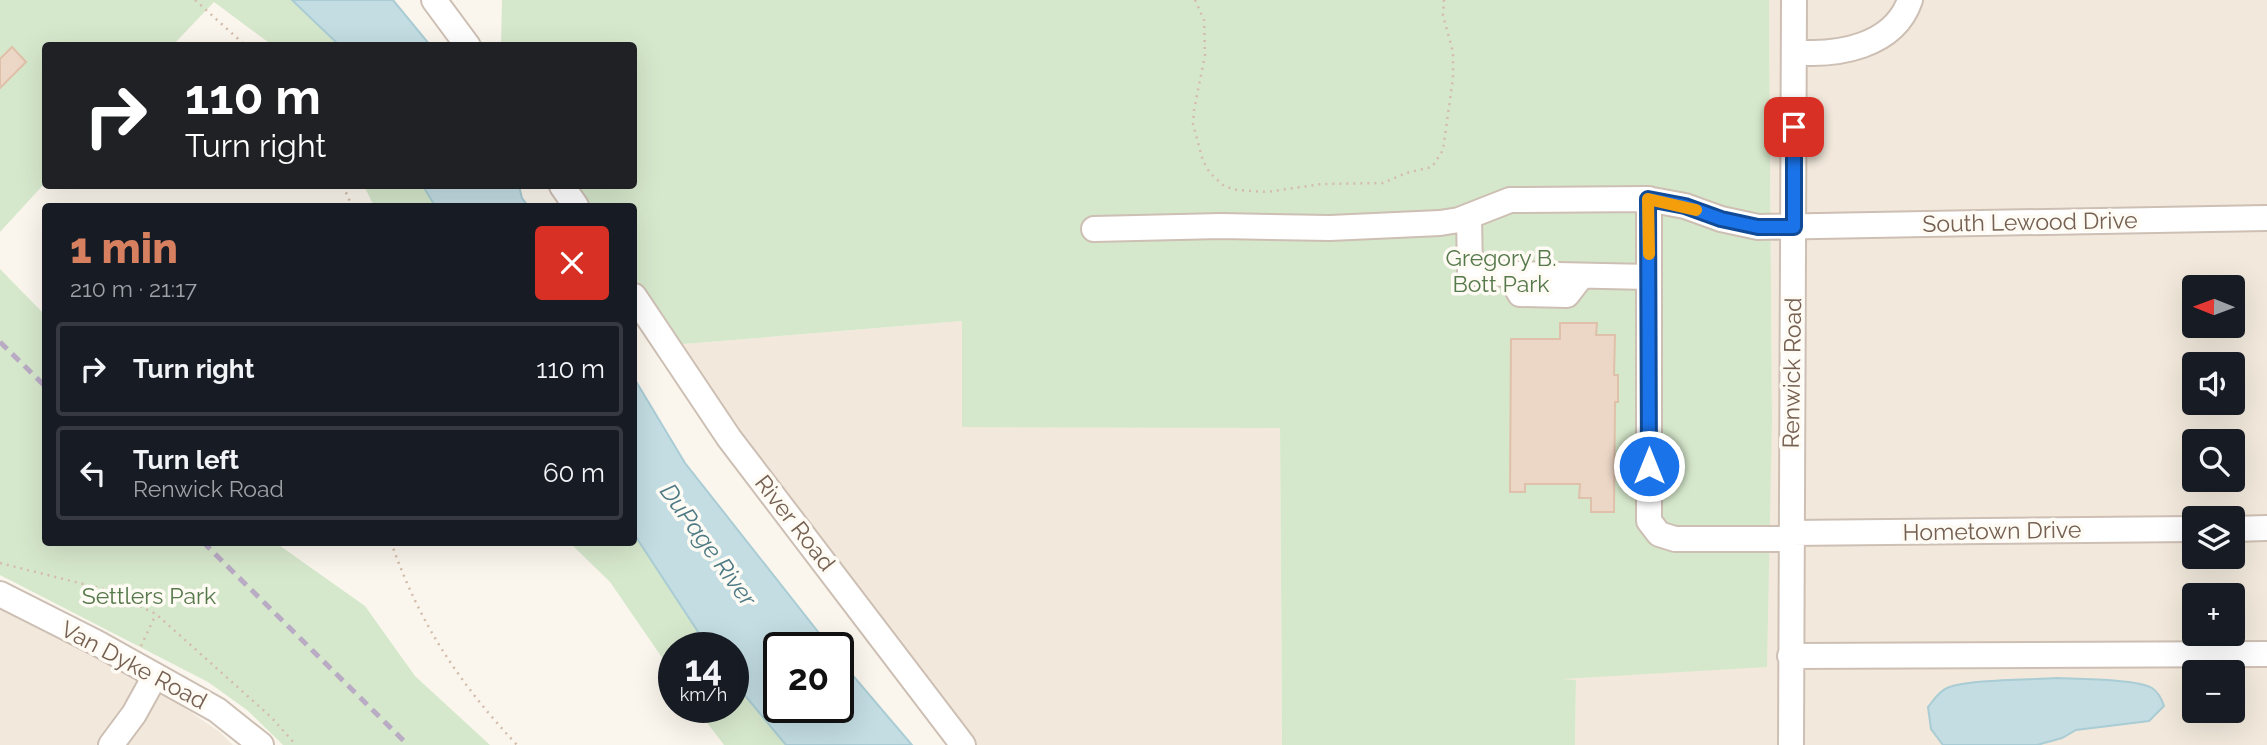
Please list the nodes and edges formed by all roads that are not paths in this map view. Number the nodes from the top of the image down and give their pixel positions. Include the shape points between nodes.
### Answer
1 (433, 0) edge
2 (1794, 0) edge
3 (1910, 0) edge
4 (465, 42) edge
5 (1794, 52) junction
6 (1648, 199) junction
7 (1469, 215) junction
8 (2267, 218) edge
9 (1794, 227) junction
10 (1094, 229) dead end
11 (1649, 277) junction
12 (637, 300) edge
13 (2245, 528) edge
14 (2267, 528) edge
15 (2182, 529) edge
16 (1790, 536) junction
17 (0, 594) edge
18 (2267, 654) edge
19 (1790, 656) junction
20 (155, 676) junction
21 (111, 745) edge
22 (261, 745) edge
23 (963, 745) edge
24 (1791, 745) edge

1 - 4 street
2 - 5 street, Renwick Road
3 - 5 street via 1905,14 1881,37 1848,50
5 - 9 street, Renwick Road
6 - 7 street, South Lewood Drive via 1510,200
6 - 9 street, South Lewood Drive via 1758,227
6 - 11 street
7 - 10 street, South Lewood Drive via 1440,223 1331,228
7 - 11 street via 1470,273 1509,275 1520,294 1567,295 1581,277
8 - 9 street, South Lewood Drive
9 - 16 street, Renwick Road
11 - 16 street, Hometown Drive via 1649,521 1660,534 1675,539
12 - 23 street, River Road via 729,438
13 - 14 street
15 - 16 street, Hometown Drive
16 - 19 street, Renwick Road
17 - 20 street, Van Dyke Road
18 - 19 street
19 - 24 street, Renwick Road
20 - 21 street
20 - 22 street, Van Dyke Road via 217,710

